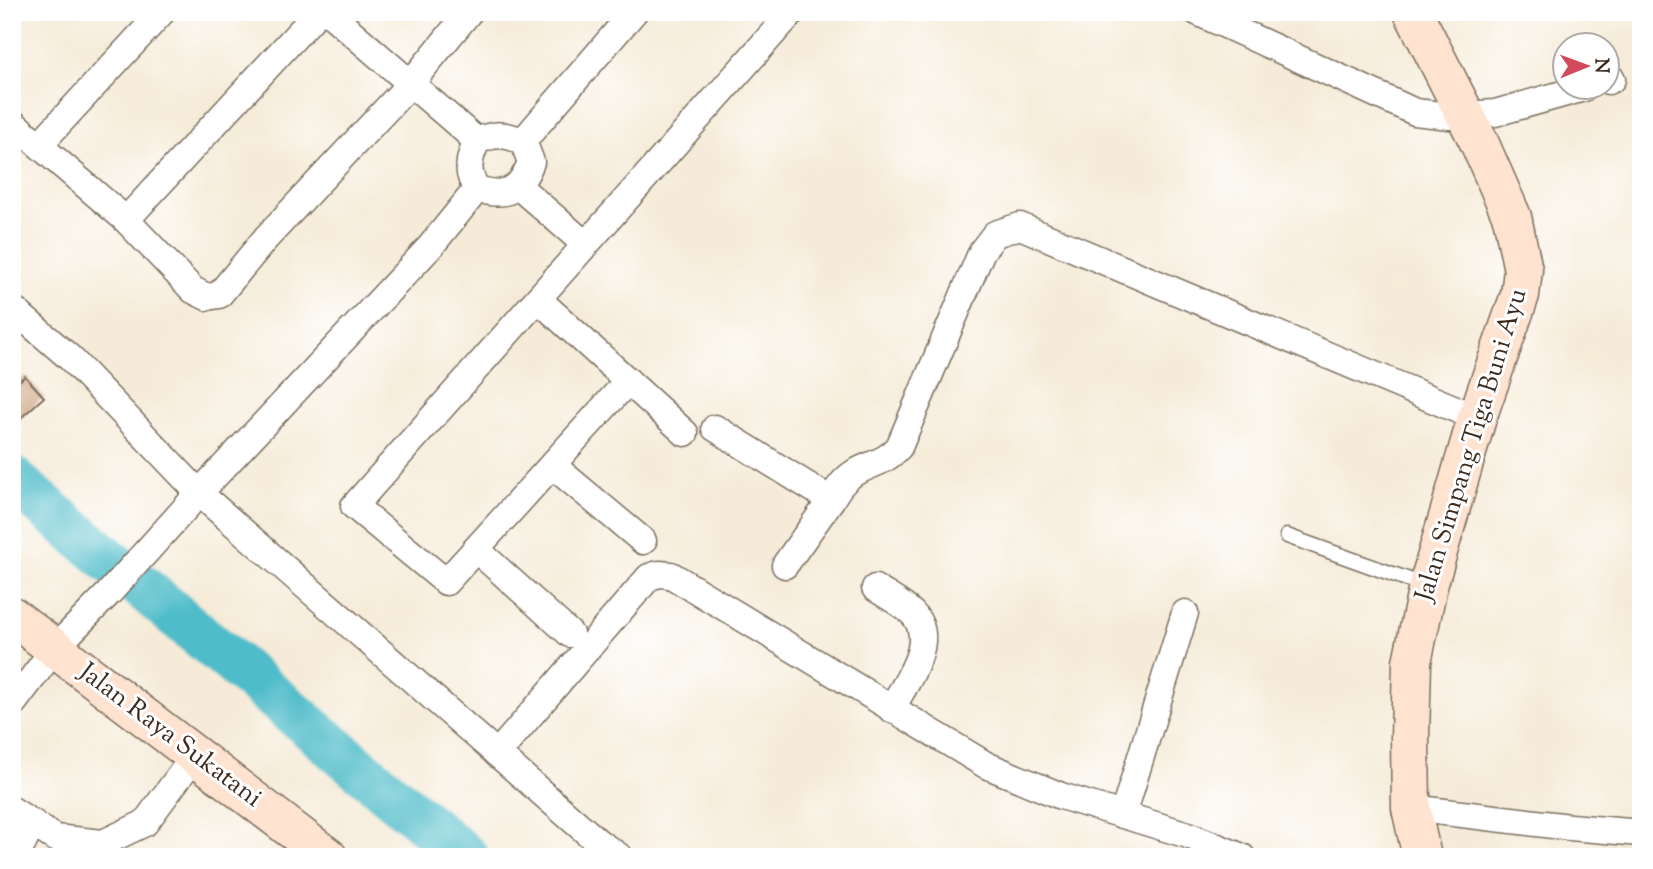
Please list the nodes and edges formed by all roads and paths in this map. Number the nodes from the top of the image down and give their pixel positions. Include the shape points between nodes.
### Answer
1 (162, 12) edge
2 (318, 12) edge
3 (328, 12) edge
4 (470, 12) edge
5 (634, 12) edge
6 (792, 12) edge
7 (1197, 12) edge
8 (1413, 12) edge
9 (410, 84) junction
10 (1552, 97) edge
11 (1465, 116) junction
12 (12, 122) edge
13 (477, 141) junction
14 (523, 141) junction
15 (40, 144) junction
16 (518, 186) junction
17 (477, 189) junction
18 (126, 220) junction
19 (586, 244) junction
20 (538, 299) junction
21 (12, 308) edge
22 (628, 381) junction
23 (1477, 418) junction
24 (715, 428) dead end
25 (685, 433) dead end
26 (552, 464) junction
27 (199, 493) junction
28 (831, 500) junction
29 (1287, 537) dead end
30 (643, 541) dead end
31 (476, 549) junction
32 (785, 565) dead end
33 (1428, 586) junction
34 (875, 588) dead end
35 (1185, 613) dead end
36 (12, 616) edge
37 (570, 634) dead end
38 (55, 648) junction
39 (12, 705) edge
40 (891, 709) junction
41 (497, 754) junction
42 (195, 755) junction
43 (1411, 808) junction
44 (1123, 815) junction
45 (26, 823) edge
46 (1641, 834) edge
47 (16, 857) edge
48 (92, 857) edge
49 (328, 857) edge
50 (620, 857) edge
51 (1242, 857) edge
52 (1422, 857) edge

1 - 15 street
2 - 18 street
3 - 9 street
4 - 9 street
5 - 14 street
6 - 19 street
7 - 11 street via 1415,112
8 - 11 main road, Jalan Simpang Tiga Buni Ayu
9 - 13 street
9 - 18 street via 219,295 207,297 193,290
10 - 11 street
11 - 23 main road, Jalan Simpang Tiga Buni Ayu via 1511,217 1523,270 1514,316
12 - 15 street
13 - 14 street via 492,134
13 - 17 street via 469,169
14 - 16 street via 531,162
15 - 18 street
16 - 17 street via 497,192
16 - 19 street
17 - 27 street via 430,247
19 - 20 street
20 - 22 street
20 - 31 street via 354,506 446,582
21 - 27 street via 70,358
22 - 25 street
22 - 26 street
23 - 28 street via 1020,226 995,234 982,251 899,447 883,461 853,474
23 - 33 main road, Jalan Simpang Tiga Buni Ayu
24 - 28 street
26 - 30 street
26 - 31 street
27 - 38 street
27 - 41 street
28 - 32 street
29 - 33 lane
31 - 37 street
33 - 43 main road, Jalan Simpang Tiga Buni Ayu via 1412,662
34 - 40 street via 910,612 922,633 923,643
35 - 44 street
36 - 38 main road, Jalan Raya Sukatani
38 - 39 street
38 - 42 main road, Jalan Raya Sukatani
40 - 41 street via 671,576 659,574 649,577
40 - 44 street via 986,765
41 - 50 street
42 - 45 street via 145,823 103,843
42 - 49 main road, Jalan Raya Sukatani
43 - 46 street
43 - 52 main road, Jalan Simpang Tiga Buni Ayu
44 - 51 street
45 - 47 street
45 - 48 street

